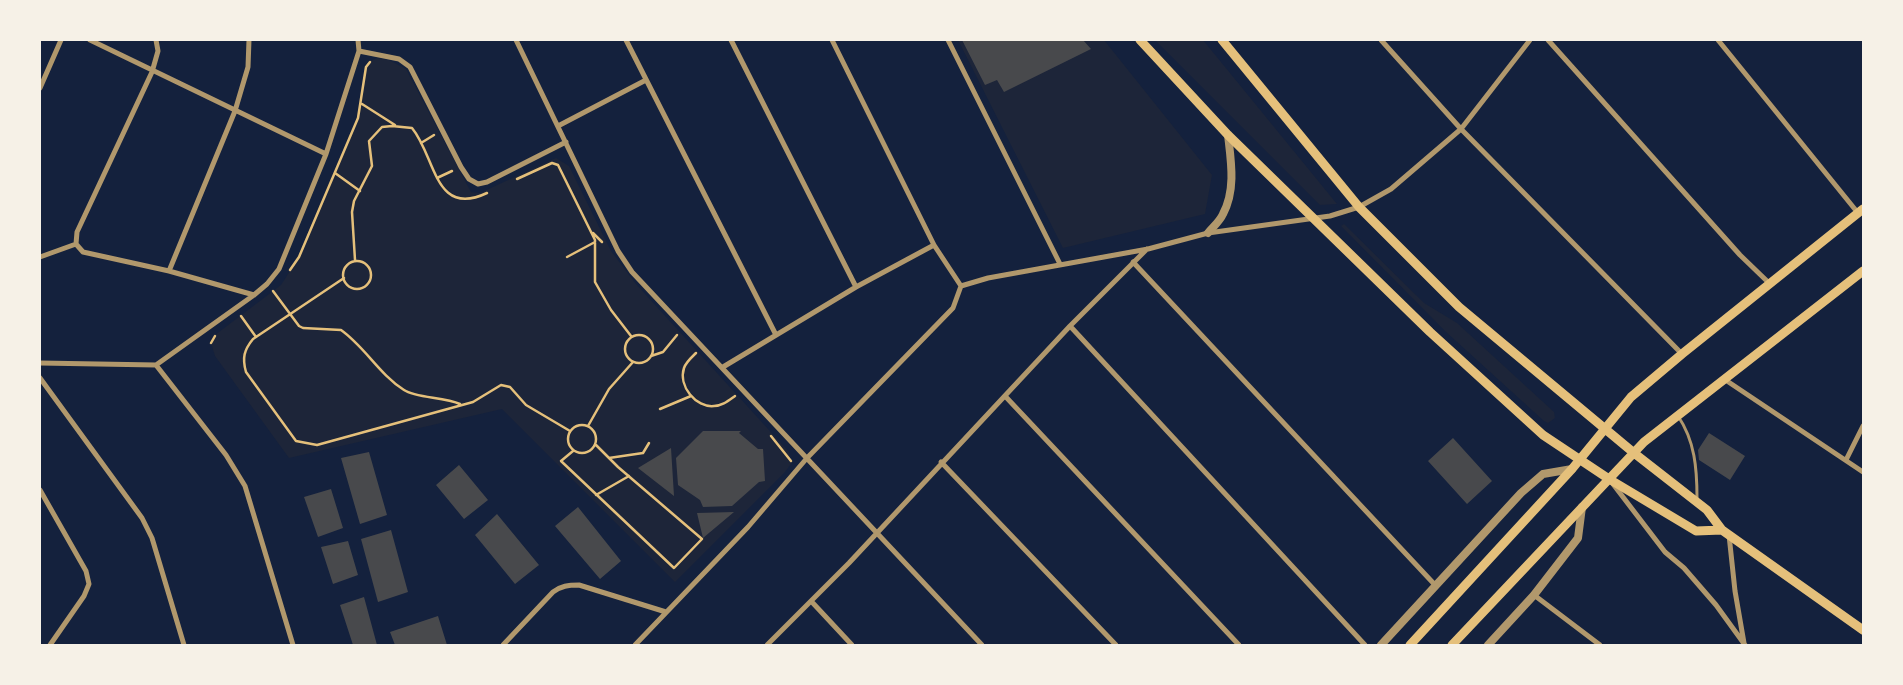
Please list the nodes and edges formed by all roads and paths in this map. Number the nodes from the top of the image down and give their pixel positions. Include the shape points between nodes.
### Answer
1 (61, 40) edge
2 (90, 40) edge
3 (156, 40) edge
4 (249, 40) edge
5 (358, 40) edge
6 (516, 40) edge
7 (626, 40) edge
8 (730, 40) edge
9 (832, 40) edge
10 (948, 40) edge
11 (1140, 40) edge
12 (1222, 40) edge
13 (1381, 40) edge
14 (1530, 40) edge
15 (1548, 40) edge
16 (1718, 40) edge
17 (359, 51) junction
18 (377, 58) dead end
19 (152, 72) junction
20 (646, 80) junction
21 (40, 88) edge
22 (361, 104) junction
23 (234, 111) junction
24 (397, 126) junction
25 (558, 126) junction
26 (1461, 129) junction
27 (440, 133) dead end
28 (1228, 135) junction
29 (566, 142) junction
30 (421, 143) junction
31 (326, 154) junction
32 (457, 167) dead end
33 (335, 174) junction
34 (437, 178) junction
35 (512, 182) dead end
36 (360, 192) junction
37 (471, 192) dead end
38 (1359, 207) junction
39 (1860, 211) edge
40 (1314, 218) junction
41 (1208, 233) junction
42 (595, 242) junction
43 (76, 244) junction
44 (934, 245) junction
45 (1148, 249) junction
46 (40, 257) edge
47 (567, 257) dead end
48 (355, 260) junction
49 (1133, 262) junction
50 (1060, 264) junction
51 (169, 271) junction
52 (290, 271) dead end
53 (1863, 271) edge
54 (344, 278) junction
55 (1769, 283) junction
56 (961, 286) junction
57 (856, 287) junction
58 (271, 294) dead end
59 (254, 295) junction
60 (289, 315) junction
61 (237, 318) dead end
62 (1070, 326) junction
63 (679, 332) dead end
64 (215, 335) dead end
65 (776, 335) junction
66 (631, 336) junction
67 (256, 337) junction
68 (211, 343) dead end
69 (697, 352) dead end
70 (1682, 354) junction
71 (650, 356) junction
72 (633, 362) junction
73 (40, 363) edge
74 (156, 365) junction
75 (723, 367) junction
76 (40, 378) edge
77 (1724, 379) junction
78 (737, 395) dead end
79 (691, 396) junction
80 (1004, 396) junction
81 (462, 405) junction
82 (660, 408) dead end
83 (1678, 416) junction
84 (588, 426) junction
85 (1863, 426) edge
86 (1604, 428) junction
87 (570, 431) junction
88 (649, 443) dead end
89 (596, 444) junction
90 (573, 451) junction
91 (1634, 453) junction
92 (610, 458) junction
93 (806, 458) junction
94 (1580, 460) junction
95 (1846, 460) junction
96 (942, 462) junction
97 (1572, 469) junction
98 (1863, 472) edge
99 (629, 476) junction
100 (1609, 479) junction
101 (40, 490) edge
102 (596, 495) junction
103 (1697, 502) junction
104 (1582, 507) junction
105 (876, 532) junction
106 (1726, 532) junction
107 (1436, 586) junction
108 (1534, 595) junction
109 (811, 600) junction
110 (666, 612) junction
111 (1863, 630) edge
112 (50, 645) edge
113 (184, 645) edge
114 (293, 645) edge
115 (503, 645) edge
116 (635, 645) edge
117 (767, 645) edge
118 (852, 645) edge
119 (982, 645) edge
120 (1116, 645) edge
121 (1239, 645) edge
122 (1365, 645) edge
123 (1382, 645) edge
124 (1410, 645) edge
125 (1452, 645) edge
126 (1488, 645) edge
127 (1600, 645) edge
128 (1745, 645) edge

1 - 21 street
2 - 19 street
3 - 19 street via 158,51
4 - 23 street via 248,67
5 - 17 street
6 - 25 street
7 - 20 street
8 - 57 street
9 - 44 street
10 - 50 street
11 - 28 main road
12 - 38 main road
13 - 26 street
14 - 26 street
15 - 55 street via 1740,255
16 - 39 street
17 - 29 street via 399,59 410,67 461,167 469,179 478,184
17 - 31 street
18 - 22 path via 366,67
19 - 23 street
19 - 43 street via 77,232
20 - 25 street
20 - 65 street
22 - 24 path
22 - 33 path
23 - 31 street
23 - 51 street
24 - 30 path via 412,128
24 - 36 path via 382,127 372,135 369,141 372,166
25 - 29 street
26 - 38 street via 1391,189
26 - 70 street
27 - 30 path
28 - 40 main road
28 - 41 street via 1232,173 1229,196 1223,215
29 - 75 street via 627,265
30 - 34 path
31 - 59 street via 279,269
32 - 34 path
33 - 36 path
33 - 52 path
34 - 37 path via 450,195 459,200 472,200 488,193
35 - 42 path via 555,163
36 - 48 path via 352,212
38 - 40 street
38 - 86 main road via 1459,306
39 - 55 main road
40 - 41 street
40 - 94 main road via 1430,332 1543,435
41 - 45 street
42 - 47 path
42 - 66 path via 595,282
43 - 46 street
43 - 51 street via 83,252
44 - 56 street
44 - 57 street
45 - 49 street
45 - 50 street
48 - 54 path via 345,266
48 - 54 path via 370,266 368,285 358,289 348,286
49 - 62 street
49 - 107 street
50 - 56 street
51 - 59 street
53 - 77 main road
54 - 60 path
55 - 70 main road
56 - 93 street via 953,308
57 - 65 street
58 - 60 path via 273,291
59 - 74 street
60 - 67 path
60 - 81 path via 303,328 342,330 388,378 406,391
61 - 67 path via 241,316
62 - 80 street
62 - 122 street
63 - 71 path via 663,352
64 - 68 path
65 - 75 street
66 - 71 path via 638,334 648,338 653,346
66 - 72 path via 624,348 626,357
67 - 81 path via 244,353 246,372 292,437 302,443 317,445
69 - 79 path via 684,368 684,380
70 - 86 main road via 1631,397
71 - 72 path via 644,362
72 - 84 path via 609,389
73 - 74 street
74 - 114 street via 226,455 245,486
75 - 93 street
76 - 113 street via 142,518 152,538
77 - 83 main road
77 - 95 street
78 - 79 path via 715,406 706,405
79 - 82 path
80 - 96 street
80 - 121 street
81 - 87 path via 478,400 496,387 506,386 516,392 526,405
83 - 91 main road
83 - 103 lane via 1692,444 1697,472
84 - 87 path via 576,426
84 - 89 path via 596,436
85 - 95 street
86 - 91 main road
86 - 94 main road
87 - 90 path via 568,444
88 - 92 path via 643,452
89 - 90 path via 588,453
89 - 92 path
90 - 102 path via 561,461
91 - 100 main road
91 - 103 main road
92 - 99 path
93 - 105 street
93 - 110 street via 748,527
94 - 97 main road
94 - 100 main road
95 - 98 street
96 - 105 street
96 - 120 street
97 - 107 street via 1544,474 1521,493
97 - 124 main road
99 - 102 path
99 - 102 path via 702,539 674,568
100 - 104 main road
100 - 106 main road via 1696,531
100 - 128 street via 1666,552 1716,605
101 - 112 street via 86,571 88,584 84,596
103 - 106 main road
104 - 108 street via 1578,538
104 - 125 main road
105 - 109 street
105 - 119 street
106 - 111 main road
106 - 128 street
107 - 123 street
108 - 126 street
108 - 127 street
109 - 117 street
109 - 118 street
110 - 115 street via 579,585 569,585 553,592
110 - 116 street

